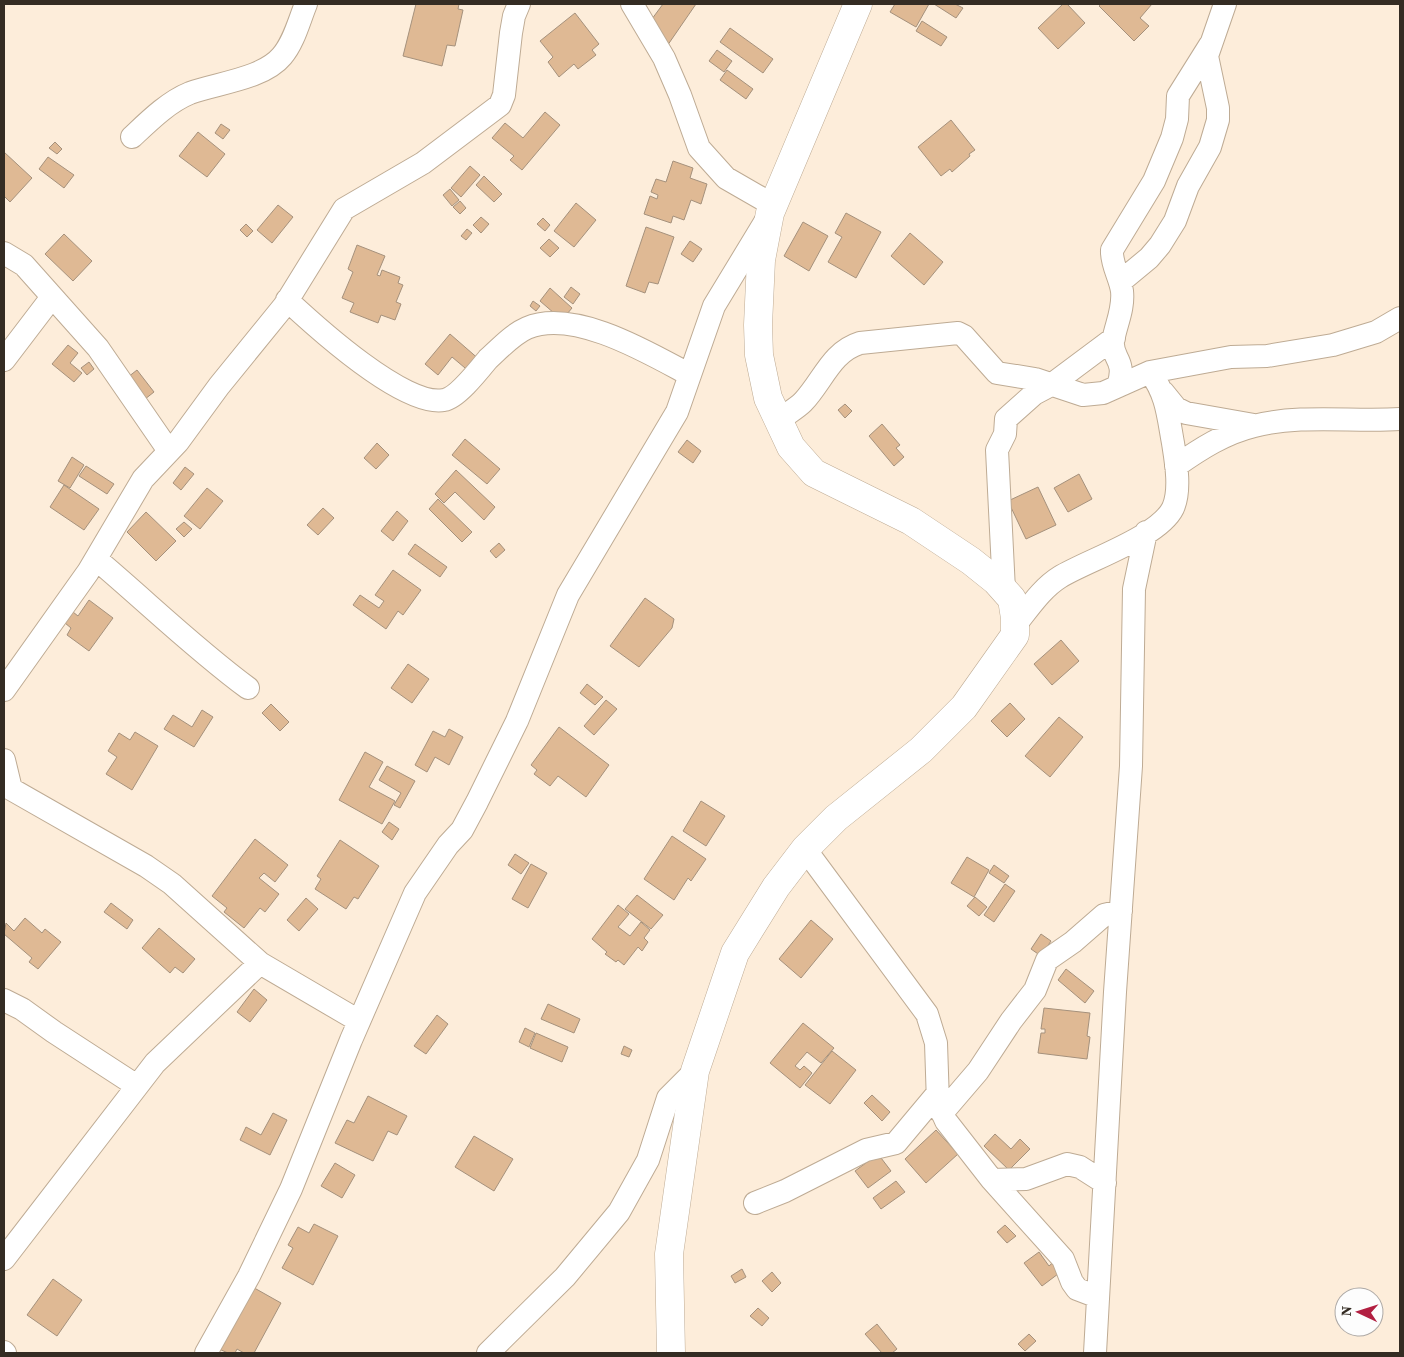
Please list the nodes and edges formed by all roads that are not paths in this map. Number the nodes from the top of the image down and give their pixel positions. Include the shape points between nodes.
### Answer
1 (306, 4) edge
2 (520, 4) edge
3 (632, 4) edge
4 (858, 4) edge
5 (1225, 4) edge
6 (1210, 45) junction
7 (132, 137) dead end
8 (772, 209) junction
9 (4, 253) edge
10 (1120, 282) junction
11 (52, 297) junction
12 (287, 300) junction
13 (1400, 318) edge
14 (1114, 338) junction
15 (4, 360) edge
16 (1150, 372) junction
17 (690, 375) junction
18 (1051, 385) junction
19 (1118, 386) junction
20 (1163, 392) junction
21 (1400, 419) edge
22 (778, 420) junction
23 (1257, 425) junction
24 (169, 451) junction
25 (1176, 466) junction
26 (1146, 532) junction
27 (96, 559) junction
28 (1004, 590) junction
29 (1016, 624) junction
30 (248, 688) dead end
31 (4, 690) edge
32 (4, 760) edge
33 (7, 789) edge
34 (805, 848) junction
35 (1121, 911) junction
36 (260, 963) junction
37 (4, 1000) edge
38 (359, 1021) junction
39 (695, 1071) junction
40 (137, 1086) junction
41 (939, 1104) junction
42 (992, 1180) junction
43 (1105, 1183) junction
44 (755, 1203) dead end
45 (4, 1260) edge
46 (1098, 1297) junction
47 (206, 1353) edge
48 (488, 1353) edge
49 (671, 1353) edge
50 (1096, 1353) edge

1 - 7 street via 290,44 272,65 245,77 188,94 159,112
2 - 12 street via 514,16 500,105 424,163 344,209
3 - 8 street via 664,58 699,148 726,178
4 - 8 street
5 - 6 street
6 - 10 street via 1178,96 1172,138 1154,181 1112,250
6 - 10 street via 1207,62 1218,120 1210,147 1160,245
8 - 17 street via 714,306
8 - 22 street via 761,260 758,325 759,355 768,398
9 - 11 street via 24,265
10 - 14 street via 1123,304
11 - 15 street
11 - 24 street via 98,348
12 - 17 street via 324,334 379,375 419,398 441,401 452,398 519,332 547,324 572,324 641,349
12 - 24 street
13 - 16 street via 1376,332 1333,345 1267,356 1231,357
14 - 18 street
14 - 19 street via 1122,370
16 - 19 street
16 - 20 street
17 - 38 street via 677,412 568,595 517,721 477,802 462,830 415,893
18 - 19 street via 1083,395 1103,393
18 - 22 street via 1029,377 997,373 958,333 860,343 848,346 837,356 803,402
18 - 28 street via 1034,394 1009,415 997,450
20 - 23 street via 1176,408 1186,413
20 - 25 street
21 - 23 street via 1303,420
22 - 28 street via 791,447 814,472 911,521 971,561
23 - 25 street via 1209,444
24 - 27 street via 143,479
25 - 26 street via 1172,509 1165,519
26 - 29 street via 1049,585
26 - 35 street via 1134,589 1131,766
27 - 30 street via 185,635 208,659
27 - 31 street
28 - 29 street via 1012,599
29 - 34 street via 1015,635 964,707 921,750 836,818
32 - 33 street
33 - 36 street via 159,875
34 - 39 street via 735,953
34 - 41 street via 927,1014 936,1044
35 - 41 street via 1104,915 1048,960 1035,990 978,1071
35 - 43 street
36 - 38 street
36 - 40 street via 155,1063
37 - 40 street
38 - 47 street via 291,1189 249,1276
39 - 48 street via 668,1098 648,1160 619,1212 565,1277
39 - 49 street via 669,1254
40 - 45 street
41 - 42 street via 963,1146
41 - 44 street via 896,1143 866,1150 786,1191
42 - 43 street via 1026,1179 1067,1164 1080,1167
42 - 46 street via 1063,1259 1077,1289
43 - 46 street
46 - 50 street

